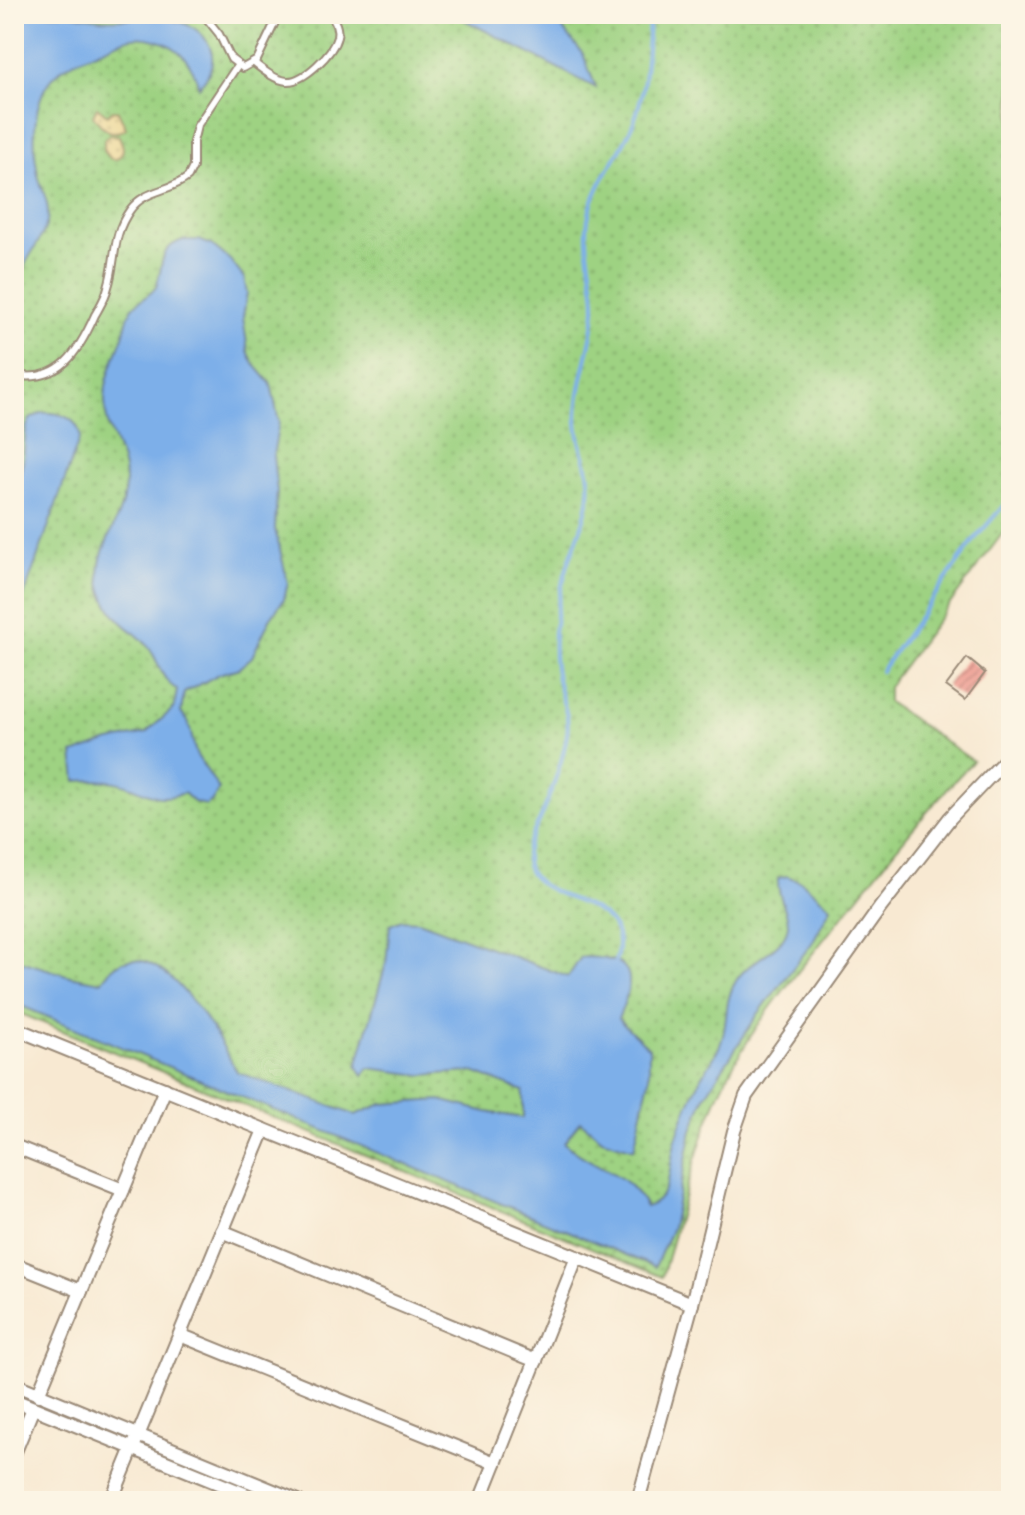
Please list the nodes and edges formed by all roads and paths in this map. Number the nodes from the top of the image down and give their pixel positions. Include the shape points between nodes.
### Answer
1 (203, 14) edge
2 (279, 14) edge
3 (330, 14) edge
4 (254, 63) junction
5 (237, 66) junction
6 (14, 375) edge
7 (1011, 754) edge
8 (14, 1028) edge
9 (165, 1089) junction
10 (264, 1130) junction
11 (14, 1146) edge
12 (123, 1190) junction
13 (222, 1231) junction
14 (577, 1257) junction
15 (14, 1264) edge
16 (81, 1291) junction
17 (692, 1304) junction
18 (180, 1335) junction
19 (536, 1361) junction
20 (14, 1384) edge
21 (38, 1395) junction
22 (14, 1400) edge
23 (33, 1408) junction
24 (138, 1435) junction
25 (133, 1449) junction
26 (14, 1454) edge
27 (495, 1463) junction
28 (235, 1489) edge
29 (111, 1501) edge
30 (262, 1501) edge
31 (298, 1501) edge
32 (480, 1501) edge
33 (638, 1501) edge

1 - 5 lane
2 - 4 lane
3 - 4 lane via 336,40 302,76 283,80
4 - 5 lane
5 - 6 lane via 197,126 188,177 145,195 122,222 108,288 76,351 46,374
7 - 17 street via 950,818 880,908 746,1096
8 - 9 street
9 - 10 street
9 - 12 street
10 - 13 street
10 - 14 street
11 - 12 street
12 - 16 street
13 - 18 street
13 - 19 street
14 - 17 street
14 - 19 street
15 - 16 street
16 - 21 street
17 - 33 street
18 - 24 street
18 - 27 street
19 - 27 street
20 - 21 street
21 - 24 street
22 - 23 street
23 - 25 street
23 - 26 street
24 - 25 street
24 - 28 street
25 - 28 street
25 - 29 street
27 - 32 street
28 - 30 street
28 - 31 street

